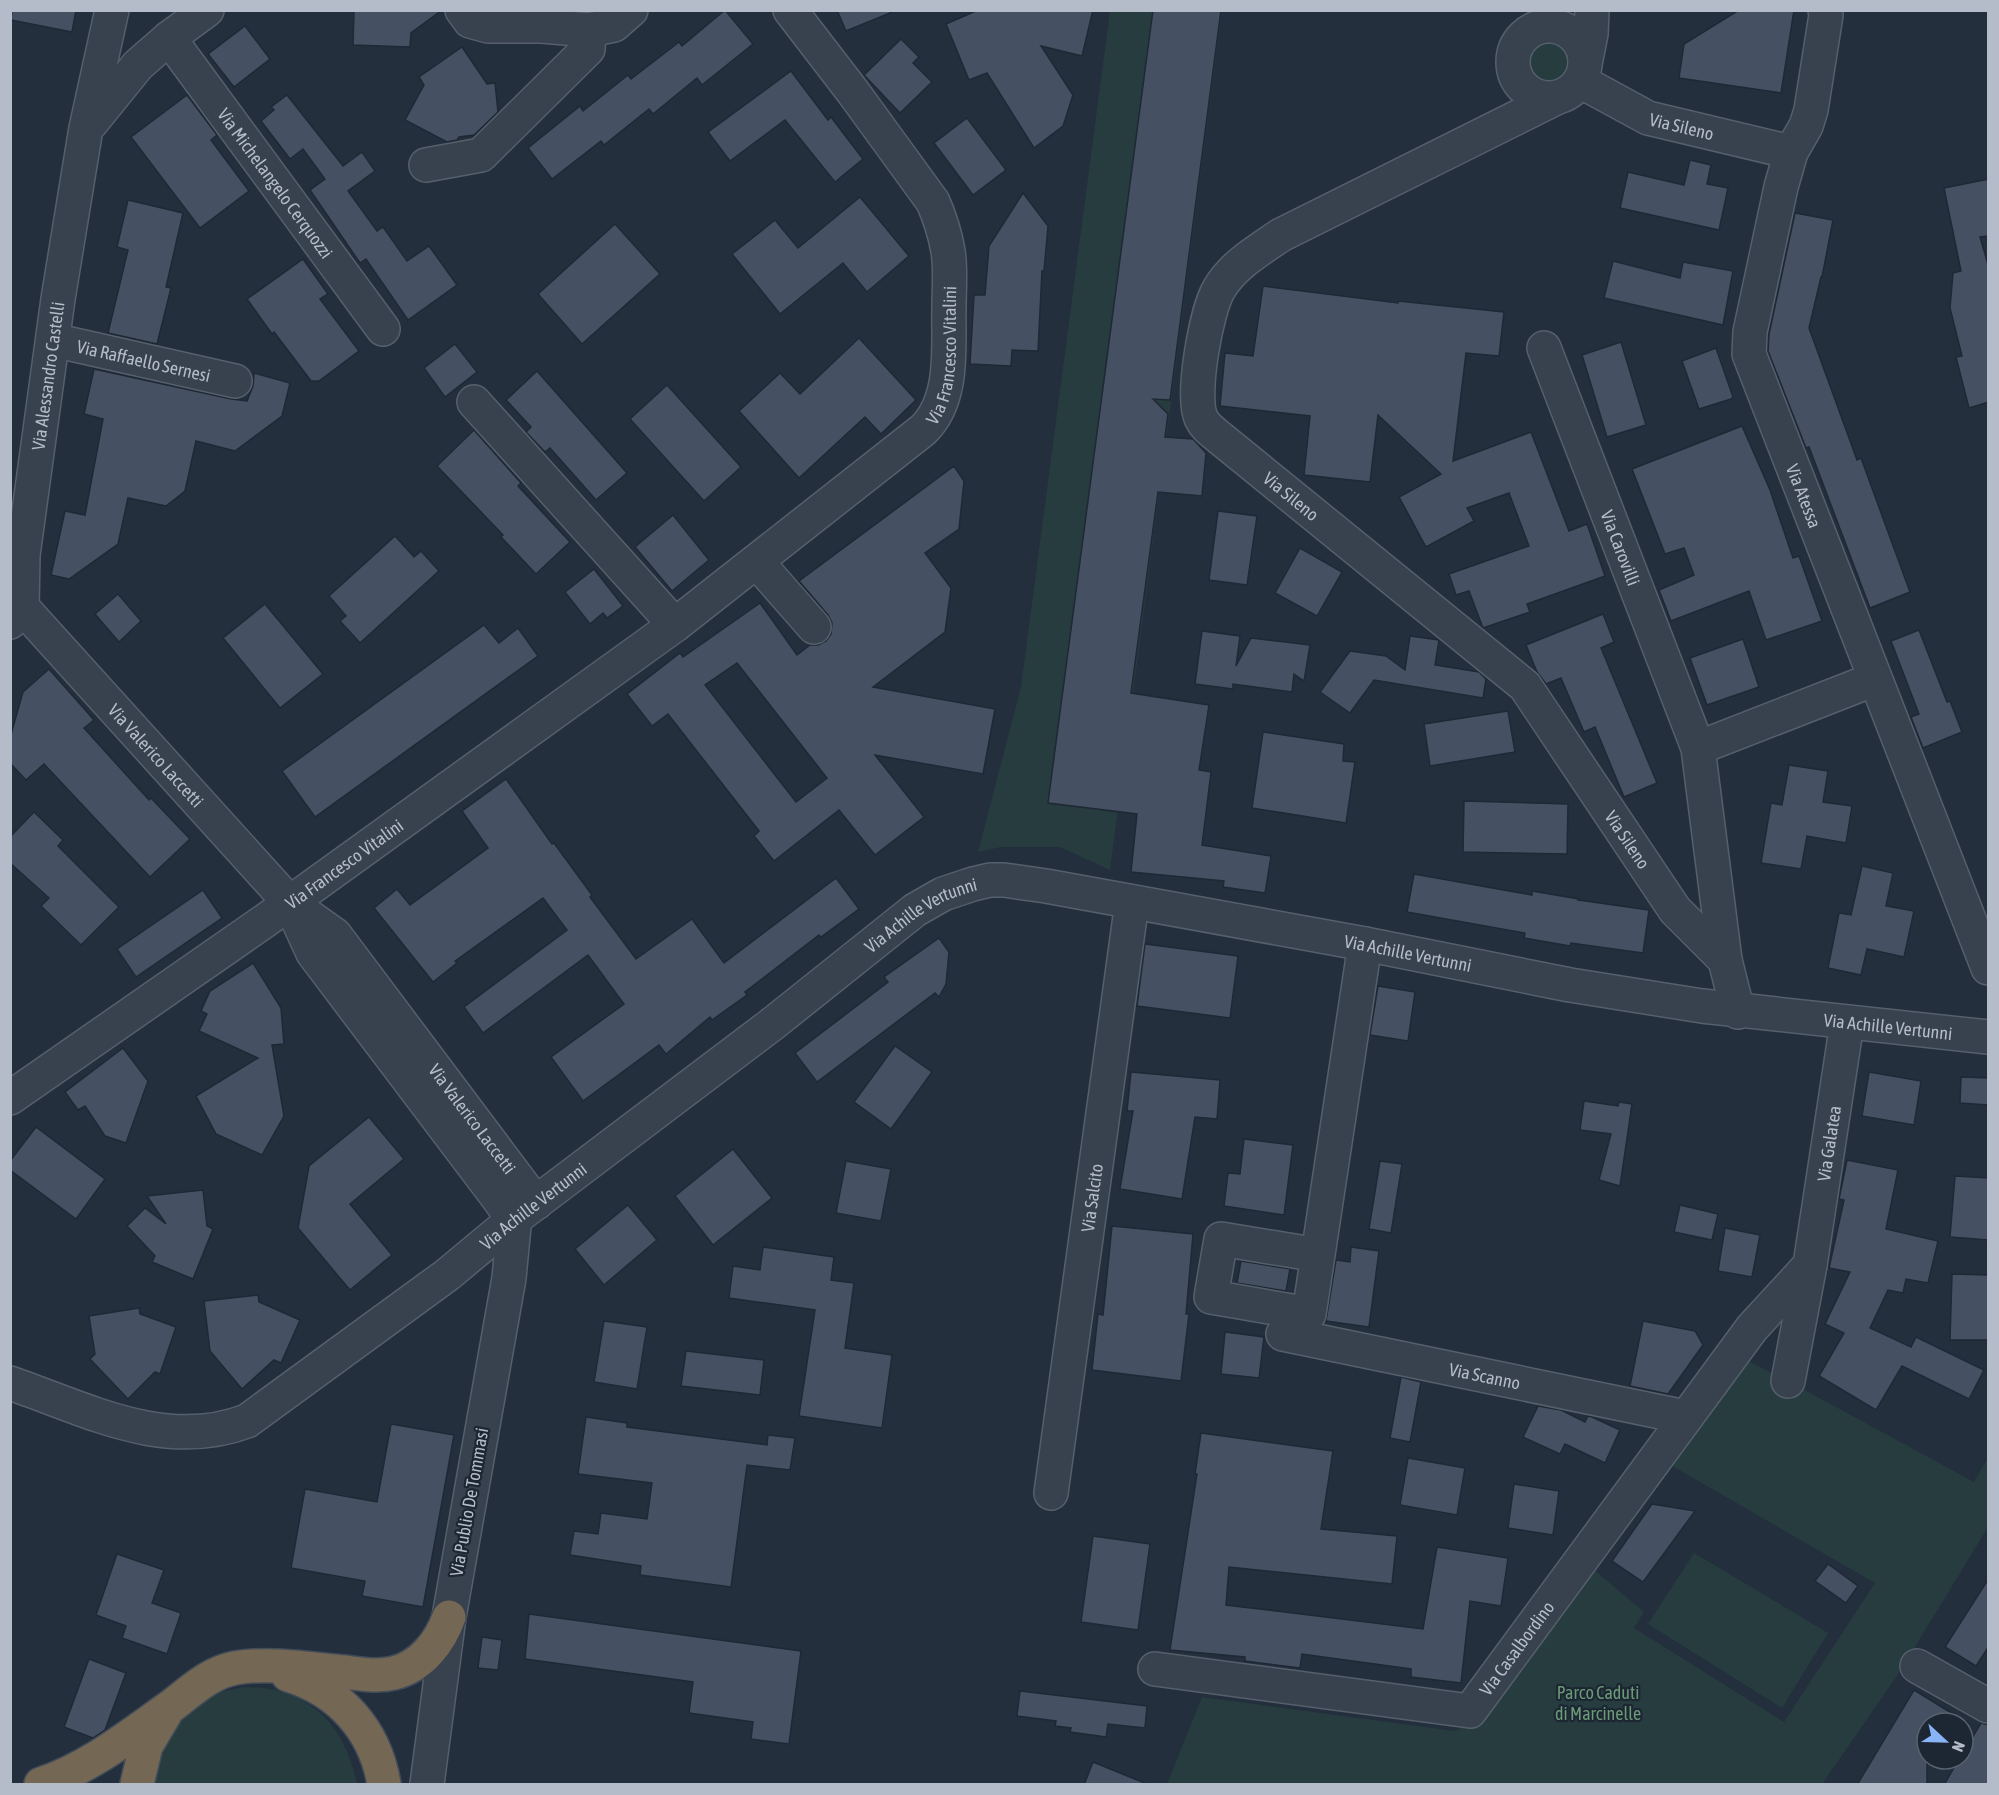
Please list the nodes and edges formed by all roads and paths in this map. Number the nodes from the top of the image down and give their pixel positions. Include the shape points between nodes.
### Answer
1 (112, 10) edge
2 (207, 10) edge
3 (462, 10) edge
4 (631, 10) edge
5 (790, 10) edge
6 (1592, 10) edge
7 (1826, 10) edge
8 (1545, 19) edge
9 (589, 30) junction
10 (169, 38) junction
11 (1574, 82) junction
12 (87, 128) junction
13 (1791, 152) junction
14 (426, 165) dead end
15 (383, 329) dead end
16 (53, 340) junction
17 (1544, 348) dead end
18 (235, 381) dead end
19 (474, 402) dead end
20 (757, 562) junction
21 (16, 614) edge
22 (675, 626) junction
23 (814, 627) dead end
24 (1875, 679) junction
25 (1698, 748) junction
26 (1132, 902) junction
27 (290, 903) junction
28 (1365, 944) junction
29 (1725, 960) junction
30 (1989, 968) edge
31 (1738, 1012) junction
32 (1846, 1023) junction
33 (1989, 1037) edge
34 (10, 1098) edge
35 (524, 1212) junction
36 (1318, 1255) dead end
37 (1810, 1264) junction
38 (1283, 1334) dead end
39 (1788, 1381) dead end
40 (10, 1383) edge
41 (1685, 1417) junction
42 (1051, 1494) dead end
43 (449, 1617) junction
44 (1917, 1666) dead end
45 (254, 1667) junction
46 (1155, 1669) dead end
47 (172, 1706) junction
48 (1989, 1706) edge
49 (41, 1785) edge
50 (137, 1785) edge
51 (384, 1785) edge
52 (427, 1785) edge

1 - 12 street, Via Alessandro Castelli
2 - 10 street, Via Alessandro Castelli
3 - 9 street via 470,21 488,26
4 - 9 street via 614,25
5 - 20 street, Via Francesco Vitalini via 936,209 948,252 948,364 938,412 927,426
6 - 11 street via 1591,34
7 - 13 street, Via Atessa via 1811,110
8 - 11 street via 1573,34 1580,44 1584,54
8 - 11 street via 1519,40 1513,52 1515,76 1532,95 1544,98
9 - 14 street via 588,49 481,155
10 - 12 street, Via Alessandro Castelli via 138,65
10 - 15 street, Via Michelangelo Cerquozzi
11 - 13 street, Via Sileno via 1648,118
11 - 29 street, Via Sileno via 1281,235 1247,258 1219,289 1211,308 1199,375 1199,411 1203,422 1220,438 1525,686 1675,910
12 - 16 street, Via Alessandro Castelli
13 - 24 street, Via Atessa via 1754,310 1749,354
16 - 18 street, Via Raffaello Sernesi
16 - 21 street, Via Alessandro Castelli
17 - 25 street, Via Carovilli
19 - 22 street
20 - 22 street, Via Francesco Vitalini
20 - 23 street
21 - 27 street, Via Valerico Laccetti
22 - 27 street, Via Francesco Vitalini
24 - 25 street
24 - 30 street, Via Atessa
25 - 29 street, Via Carovilli
26 - 28 street, Via Achille Vertunni
26 - 35 street, Via Achille Vertunni via 1004,880 973,884 930,901
26 - 42 street, Via Salcito
27 - 34 street, Via Francesco Vitalini
27 - 35 street, Via Valerico Laccetti
28 - 31 street, Via Achille Vertunni via 1570,985
28 - 36 street
29 - 31 street, Via Carovilli
31 - 32 street, Via Achille Vertunni
32 - 33 street, Via Achille Vertunni
32 - 37 street, Via Galatea
35 - 40 street, Via Achille Vertunni via 454,1270 259,1413 234,1426 199,1433 162,1432
35 - 43 street, Via Publio De Tommasi via 513,1240
37 - 39 street, Via Galatea
37 - 41 street, Via Casalbordino via 1752,1328
38 - 41 street, Via Scanno
41 - 46 street, Via Casalbordino via 1470,1711
43 - 45 highway via 444,1632 430,1650 412,1666 393,1673 368,1675 289,1666
43 - 52 street, Via Publio De Tommasi
44 - 48 street
45 - 47 highway via 223,1671
45 - 51 highway via 306,1682 344,1705 369,1738
47 - 49 highway via 92,1761
47 - 50 highway via 146,1746

